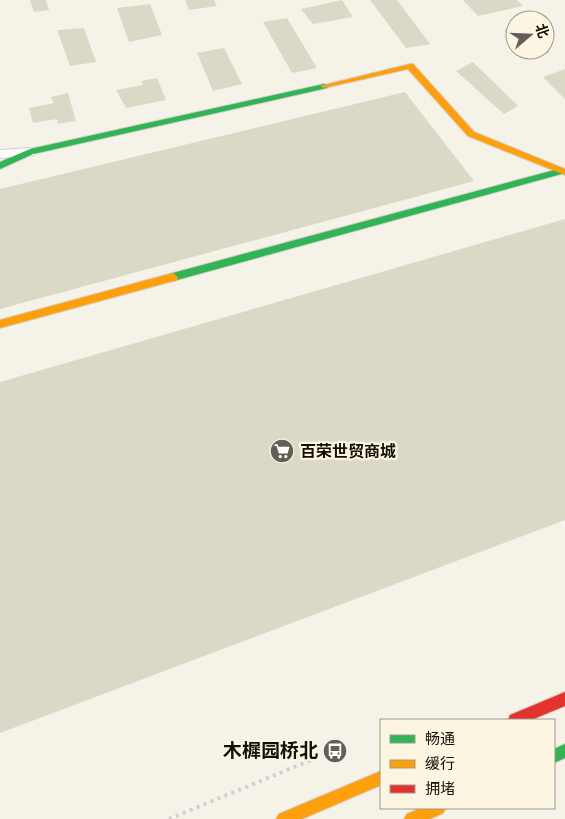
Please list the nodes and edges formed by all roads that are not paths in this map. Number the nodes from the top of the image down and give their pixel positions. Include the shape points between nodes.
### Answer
1 (30, 152) junction
2 (0, 154) edge
3 (0, 166) edge
4 (564, 172) edge
5 (0, 324) edge
6 (565, 699) edge
7 (517, 719) edge
8 (380, 778) edge
9 (436, 809) edge
10 (284, 819) edge
11 (412, 819) edge

1 - 2 street
1 - 3 main road
1 - 4 main road via 410,66 471,134
4 - 5 main road
6 - 7 main road
8 - 10 main road
9 - 11 main road

